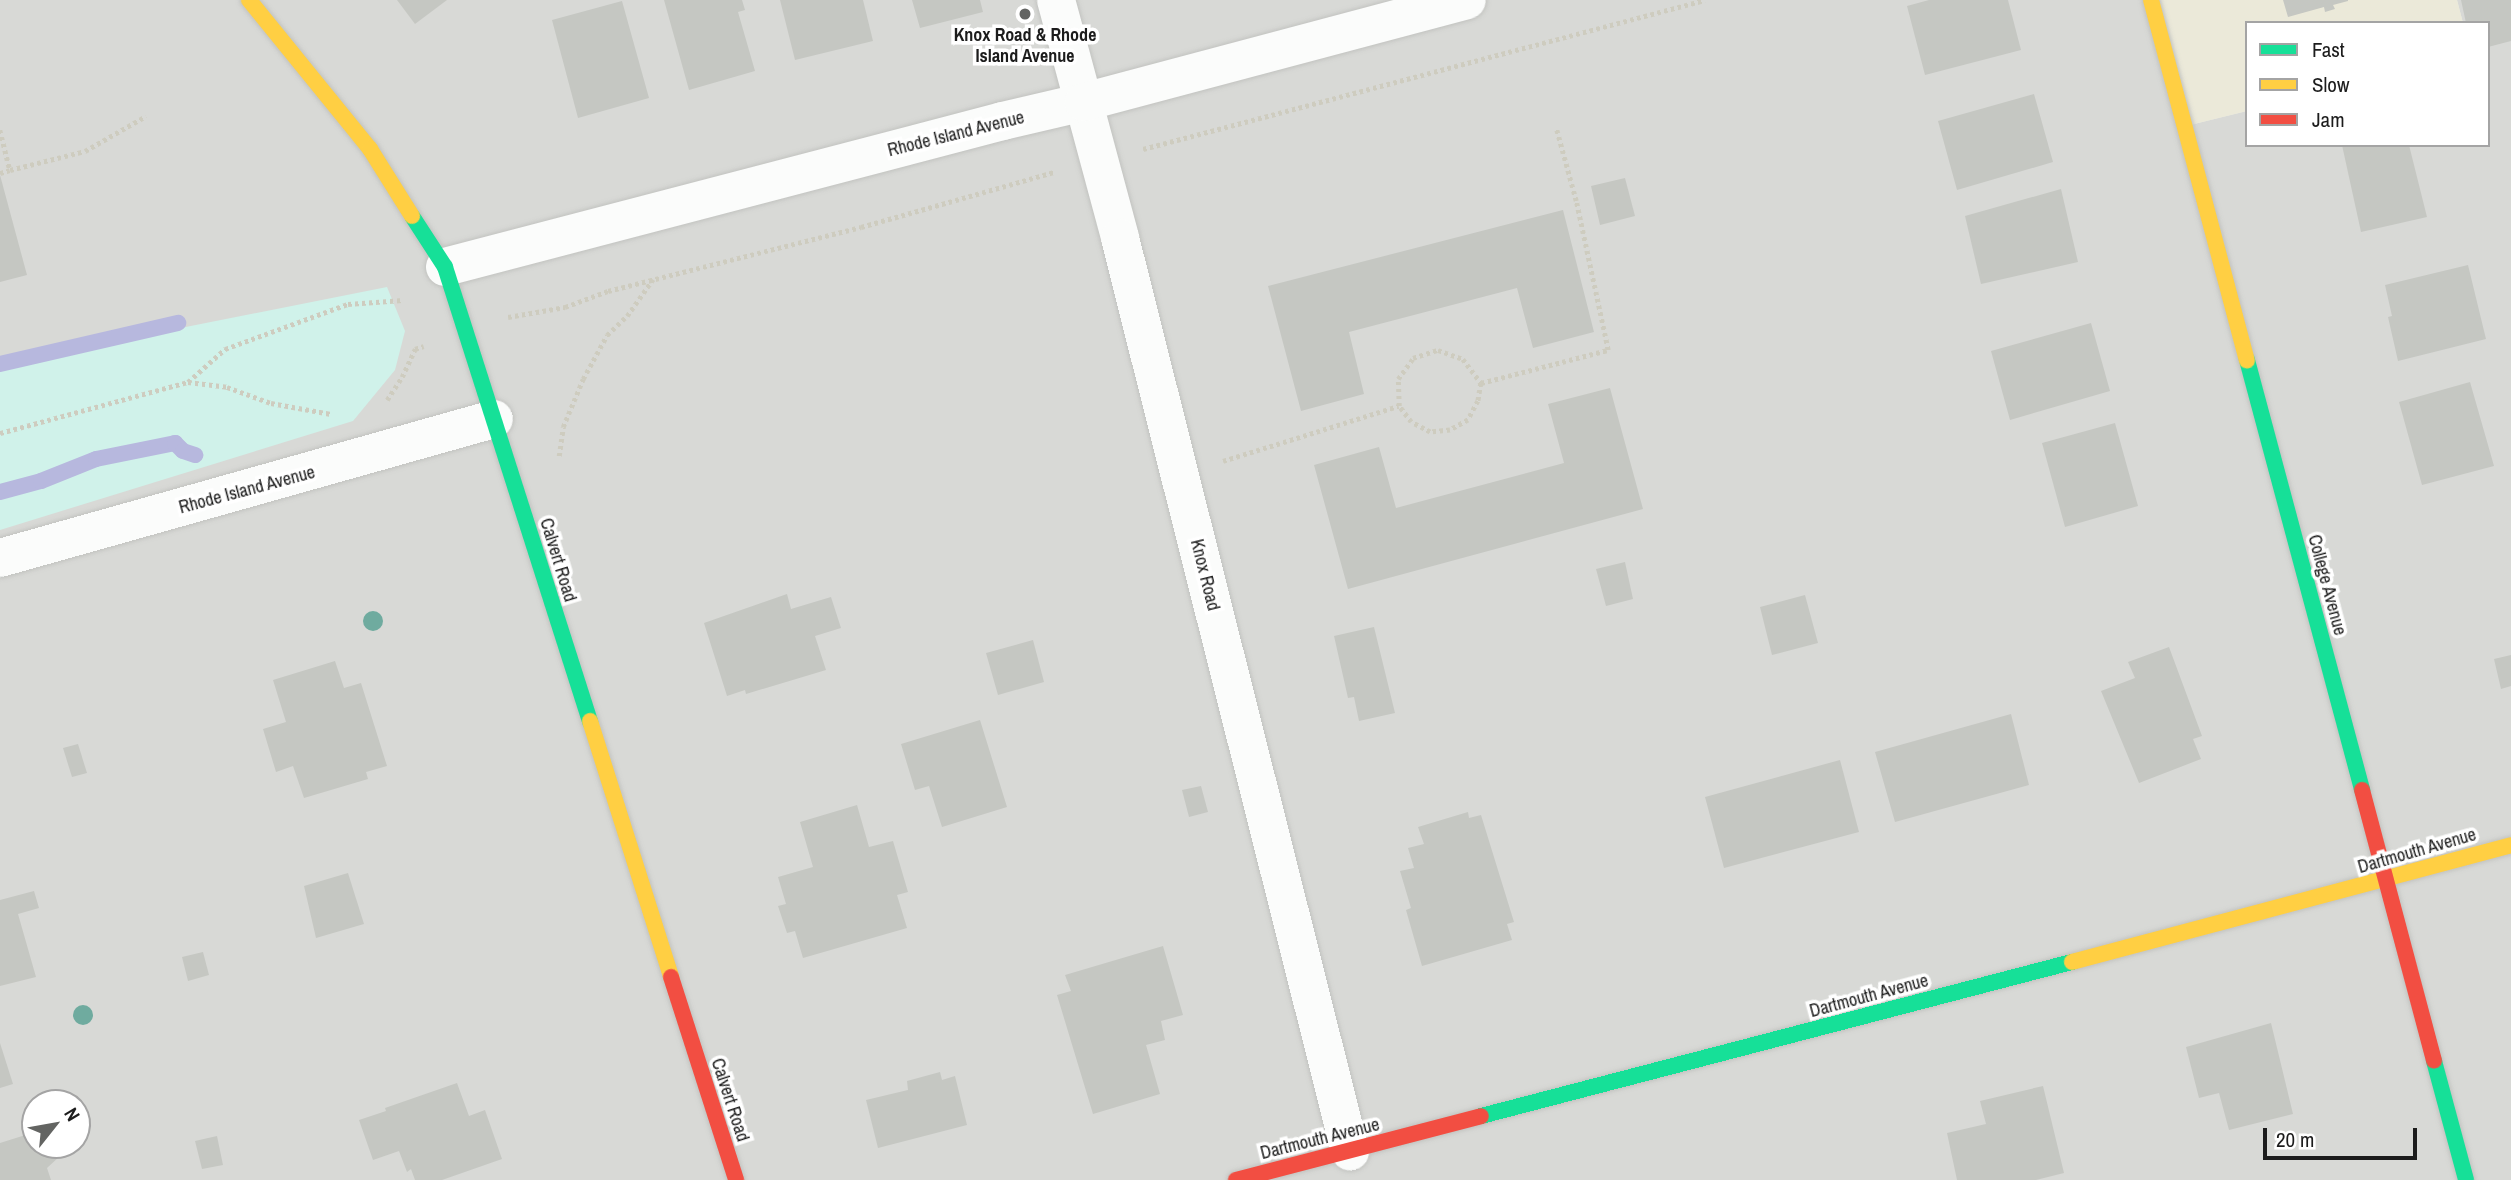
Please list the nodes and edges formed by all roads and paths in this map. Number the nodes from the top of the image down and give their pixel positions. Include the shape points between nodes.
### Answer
1 (249, 0) edge
2 (1056, 0) edge
3 (1467, 0) edge
4 (1705, 0) edge
5 (2151, 0) edge
6 (1084, 102) junction
7 (146, 116) dead end
8 (1556, 128) dead end
9 (0, 130) edge
10 (1140, 150) dead end
11 (1064, 169) dead end
12 (10, 170) junction
13 (0, 173) edge
14 (445, 267) junction
15 (654, 278) junction
16 (404, 300) dead end
17 (520, 313) dead end
18 (466, 331) junction
19 (188, 382) junction
20 (1481, 383) junction
21 (379, 403) dead end
22 (1399, 405) junction
23 (340, 413) dead end
24 (494, 419) junction
25 (0, 433) edge
26 (559, 456) dead end
27 (1219, 462) dead end
28 (0, 558) edge
29 (2511, 845) edge
30 (2385, 879) junction
31 (1350, 1151) junction
32 (736, 1180) edge
33 (1236, 1180) edge
34 (2466, 1180) edge

1 - 14 street, Calvert Road via 370,149
2 - 6 street, Knox Road
3 - 6 street, Rhode Island Avenue
4 - 10 path
5 - 30 street, College Avenue
6 - 14 street, Rhode Island Avenue
6 - 31 street, Knox Road
7 - 12 path via 85,150
8 - 20 path via 1608,350
9 - 12 path
11 - 15 path via 861,227
12 - 13 path
14 - 18 street, Calvert Road
15 - 17 path via 565,307
15 - 26 path via 607,335 583,379 563,427
16 - 19 path via 348,304 225,349
18 - 21 path via 415,349 388,400
18 - 24 street, Calvert Road
19 - 23 path via 227,387 271,403
19 - 25 path
20 - 22 path via 1468,420 1450,430 1430,432 1411,422
20 - 22 path via 1463,359 1438,350 1413,358 1398,379
22 - 27 path
24 - 28 street, Rhode Island Avenue
24 - 32 street, Calvert Road
29 - 30 street, Dartmouth Avenue
30 - 31 street, Dartmouth Avenue
30 - 34 street, College Avenue
31 - 33 street, Dartmouth Avenue

